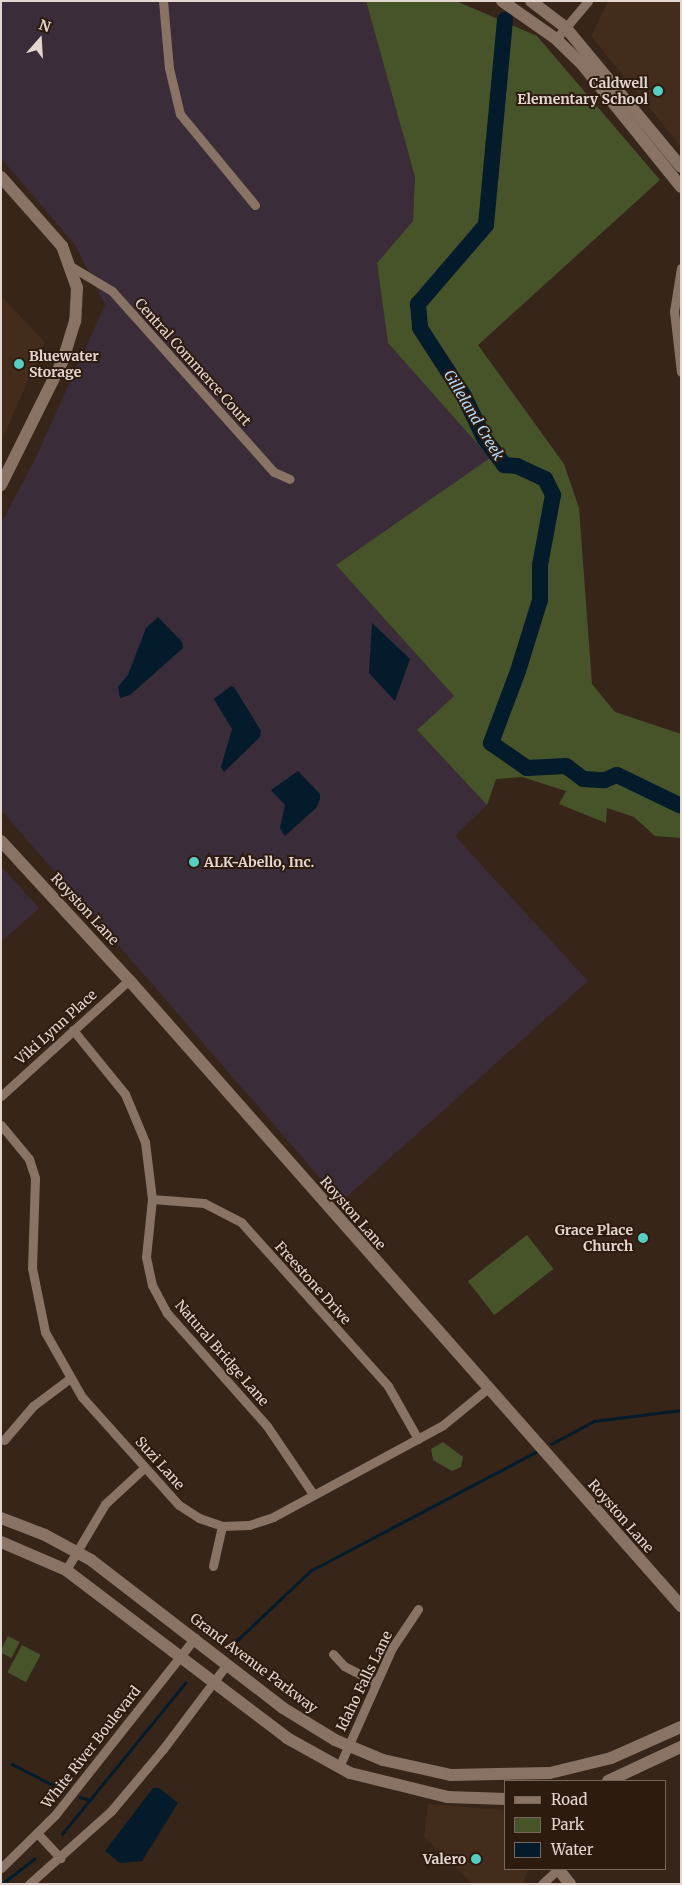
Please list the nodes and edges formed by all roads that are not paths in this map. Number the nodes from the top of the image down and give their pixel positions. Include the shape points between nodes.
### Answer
1 (163, 1) edge
2 (502, 1) edge
3 (531, 1) edge
4 (588, 1) edge
5 (566, 28) junction
6 (556, 39) junction
7 (681, 167) edge
8 (1, 177) edge
9 (681, 187) edge
10 (255, 205) dead end
11 (72, 267) junction
12 (681, 268) edge
13 (681, 372) edge
14 (290, 479) dead end
15 (1, 485) edge
16 (1, 841) edge
17 (129, 980) junction
18 (73, 1030) junction
19 (1, 1096) edge
20 (1, 1125) edge
21 (152, 1199) junction
22 (69, 1379) junction
23 (488, 1388) junction
24 (418, 1439) junction
25 (4, 1440) dead end
26 (144, 1468) junction
27 (313, 1494) junction
28 (1, 1518) edge
29 (222, 1526) junction
30 (1, 1542) edge
31 (76, 1550) junction
32 (213, 1566) dead end
33 (66, 1570) junction
34 (681, 1606) edge
35 (418, 1609) dead end
36 (195, 1638) junction
37 (333, 1654) dead end
38 (180, 1655) junction
39 (227, 1664) junction
40 (213, 1682) junction
41 (375, 1682) junction
42 (681, 1727) edge
43 (348, 1745) junction
44 (681, 1747) edge
45 (339, 1767) junction
46 (532, 1778) edge
47 (610, 1780) edge
48 (504, 1799) edge
49 (38, 1834) junction
50 (60, 1858) junction
51 (1, 1868) edge
52 (557, 1870) edge
53 (559, 1870) edge
54 (29, 1884) edge
55 (542, 1884) edge
56 (570, 1884) edge

1 - 10 street via 169,68 180,114
2 - 6 street
3 - 5 street
4 - 5 street
5 - 6 street
5 - 7 street
6 - 9 street via 581,63
8 - 11 street via 62,246
11 - 14 street, Central Commerce Court via 112,291 274,472
11 - 15 street via 77,288 75,321 63,360
12 - 13 street via 674,311
16 - 17 street, Royston Lane
17 - 18 street, Viki Lynn Place
17 - 23 street, Royston Lane
18 - 19 street, Viki Lynn Place
18 - 21 street, Natural Bridge Lane via 108,1069 137,1118 146,1150
20 - 22 street, Suzi Lane via 29,1159 36,1178 32,1268 36,1297 45,1332
21 - 24 street, Freestone Drive via 204,1203 241,1222 388,1386
21 - 27 street, Natural Bridge Lane via 146,1257 152,1285 168,1313 273,1434
22 - 25 street via 33,1406
22 - 26 street, Suzi Lane
23 - 24 street, Suzi Lane via 443,1426
23 - 34 street, Royston Lane
24 - 27 street, Suzi Lane
26 - 29 street, Suzi Lane via 179,1505 199,1518
26 - 31 street via 105,1504
27 - 29 street, Suzi Lane via 273,1518 249,1525
28 - 31 street, Grand Avenue Parkway
29 - 32 street
30 - 33 street
31 - 33 street
31 - 36 street, Grand Avenue Parkway
33 - 38 street
35 - 41 street, Idaho Falls Lane via 392,1648
36 - 38 street, White River Boulevard
36 - 39 street, Grand Avenue Parkway
37 - 41 street via 344,1666
38 - 40 street
38 - 49 street, White River Boulevard
39 - 40 street
39 - 43 street, Grand Avenue Parkway via 304,1722
40 - 45 street via 287,1738
40 - 50 street via 111,1811
41 - 43 street, Idaho Falls Lane
42 - 46 street, Grand Avenue Parkway via 611,1758
43 - 45 street, Idaho Falls Lane
43 - 46 street, Grand Avenue Parkway via 384,1760 427,1772
44 - 47 street
45 - 48 street via 413,1791 448,1797
49 - 50 street
49 - 51 street, White River Boulevard
50 - 54 street
52 - 55 street
53 - 56 street

